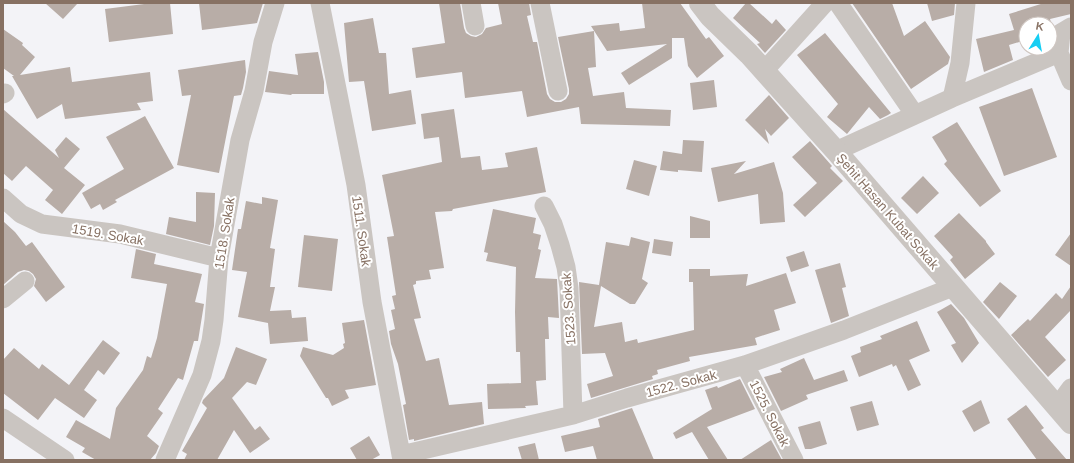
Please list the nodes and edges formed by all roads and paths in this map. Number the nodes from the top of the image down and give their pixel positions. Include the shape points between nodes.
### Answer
1 (275, 3) edge
2 (320, 3) edge
3 (471, 3) edge
4 (540, 3) edge
5 (700, 3) edge
6 (825, 3) edge
7 (838, 3) edge
8 (966, 3) edge
9 (475, 26) dead end
10 (1071, 27) edge
11 (1059, 53) junction
12 (764, 70) junction
13 (1071, 81) edge
14 (558, 91) dead end
15 (952, 98) junction
16 (915, 115) junction
17 (836, 151) junction
18 (3, 198) edge
19 (544, 206) dead end
20 (219, 258) junction
21 (25, 281) dead end
22 (953, 287) junction
23 (3, 299) edge
24 (745, 366) junction
25 (1071, 388) edge
26 (1057, 407) junction
27 (573, 415) junction
28 (3, 418) edge
29 (1071, 423) edge
30 (402, 458) edge
31 (65, 460) edge
32 (165, 460) edge
33 (794, 460) edge

1 - 20 street, 1518. Sokak via 240,140
2 - 30 street, 1511. Sokak via 356,184 372,302
3 - 9 street
4 - 14 street
5 - 12 street, Şehit Hasan Kubat Sokak
6 - 12 street
7 - 16 street
8 - 15 street via 960,63
10 - 11 street via 1061,33
11 - 13 street
11 - 15 street
12 - 17 street, Şehit Hasan Kubat Sokak
15 - 16 street
16 - 17 street
17 - 22 street, Şehit Hasan Kubat Sokak
18 - 20 street, 1519. Sokak via 21,214 42,224 120,234
19 - 27 street, 1523. Sokak via 560,245 569,288
20 - 32 street, 1518. Sokak via 214,320 202,375
21 - 23 street
22 - 24 street, 1522. Sokak
22 - 26 street, Şehit Hasan Kubat Sokak
24 - 27 street, 1522. Sokak
24 - 33 street, 1525. Sokak
25 - 26 street
26 - 29 street, Şehit Hasan Kubat Sokak
27 - 30 street, 1522. Sokak
28 - 31 street

